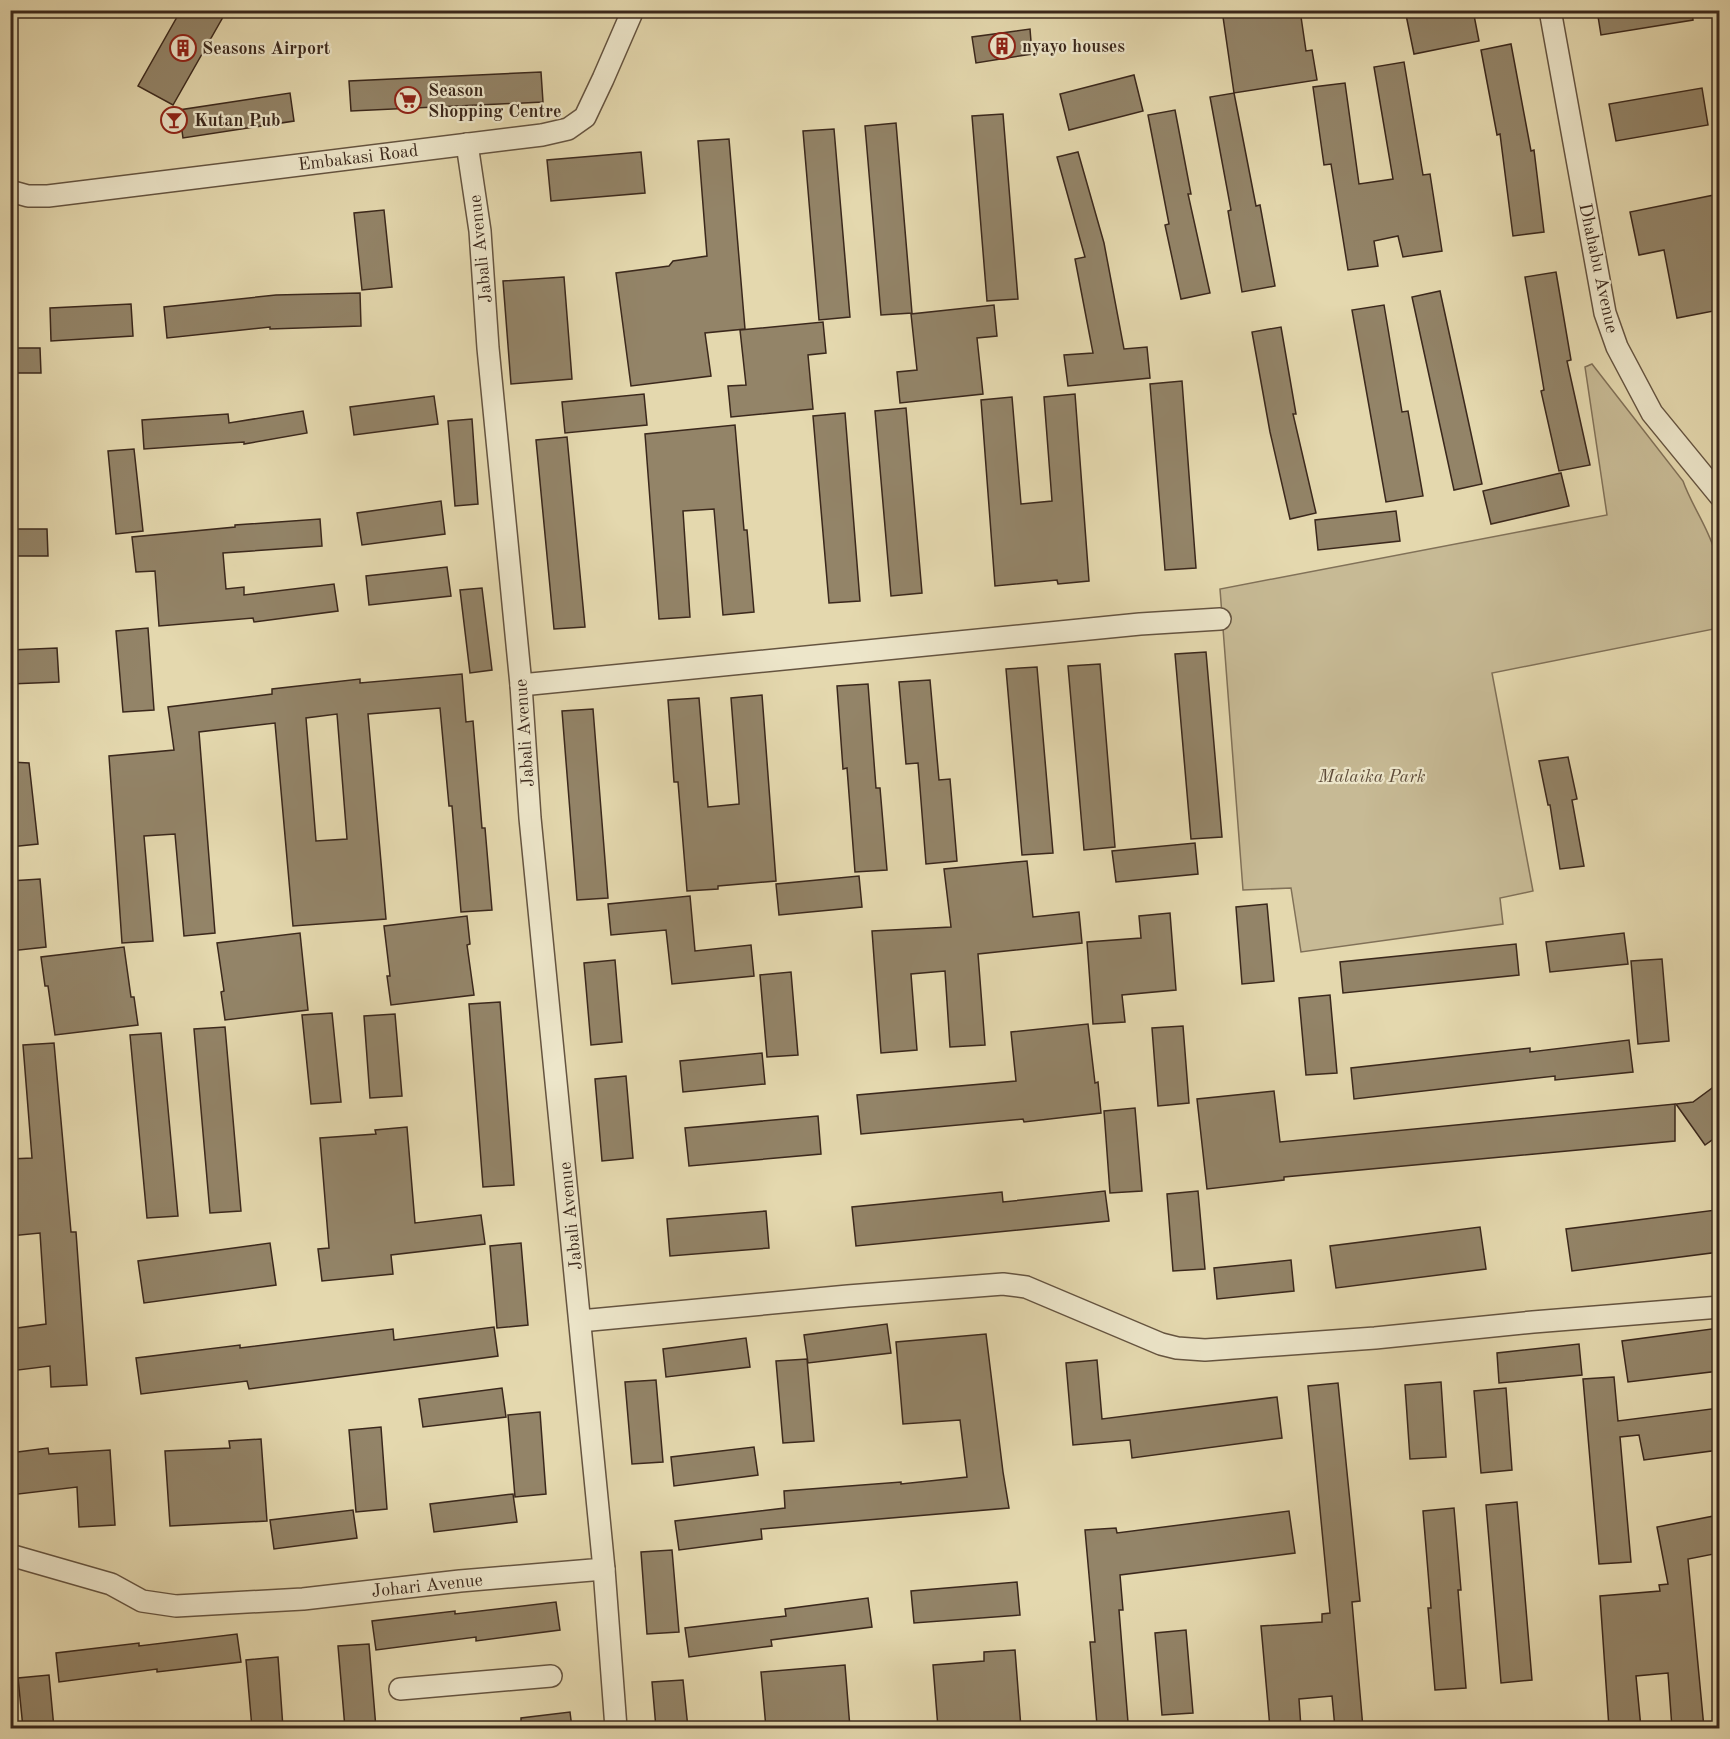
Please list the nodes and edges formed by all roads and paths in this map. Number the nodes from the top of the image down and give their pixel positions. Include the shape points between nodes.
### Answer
1 (633, 10) edge
2 (1550, 10) edge
3 (467, 144) junction
4 (10, 191) edge
5 (1719, 496) edge
6 (1220, 619) dead end
7 (521, 685) junction
8 (1719, 1307) edge
9 (580, 1321) junction
10 (10, 1555) edge
11 (604, 1569) junction
12 (551, 1676) dead end
13 (400, 1689) dead end
14 (616, 1728) edge

1 - 3 street, Embakasi Road via 585,117 568,129 542,135
2 - 5 street, Dhahabu Avenue via 1605,313 1617,347 1652,412
3 - 4 street, Embakasi Road via 48,196
3 - 7 street, Jabali Avenue via 480,231
6 - 7 street
7 - 9 street, Jabali Avenue via 530,818
8 - 9 street via 1205,1350 1161,1344 1026,1287 1004,1284
9 - 11 street
10 - 11 street, Johari Avenue via 111,1584 142,1601 176,1606 303,1599
11 - 14 street
12 - 13 street

